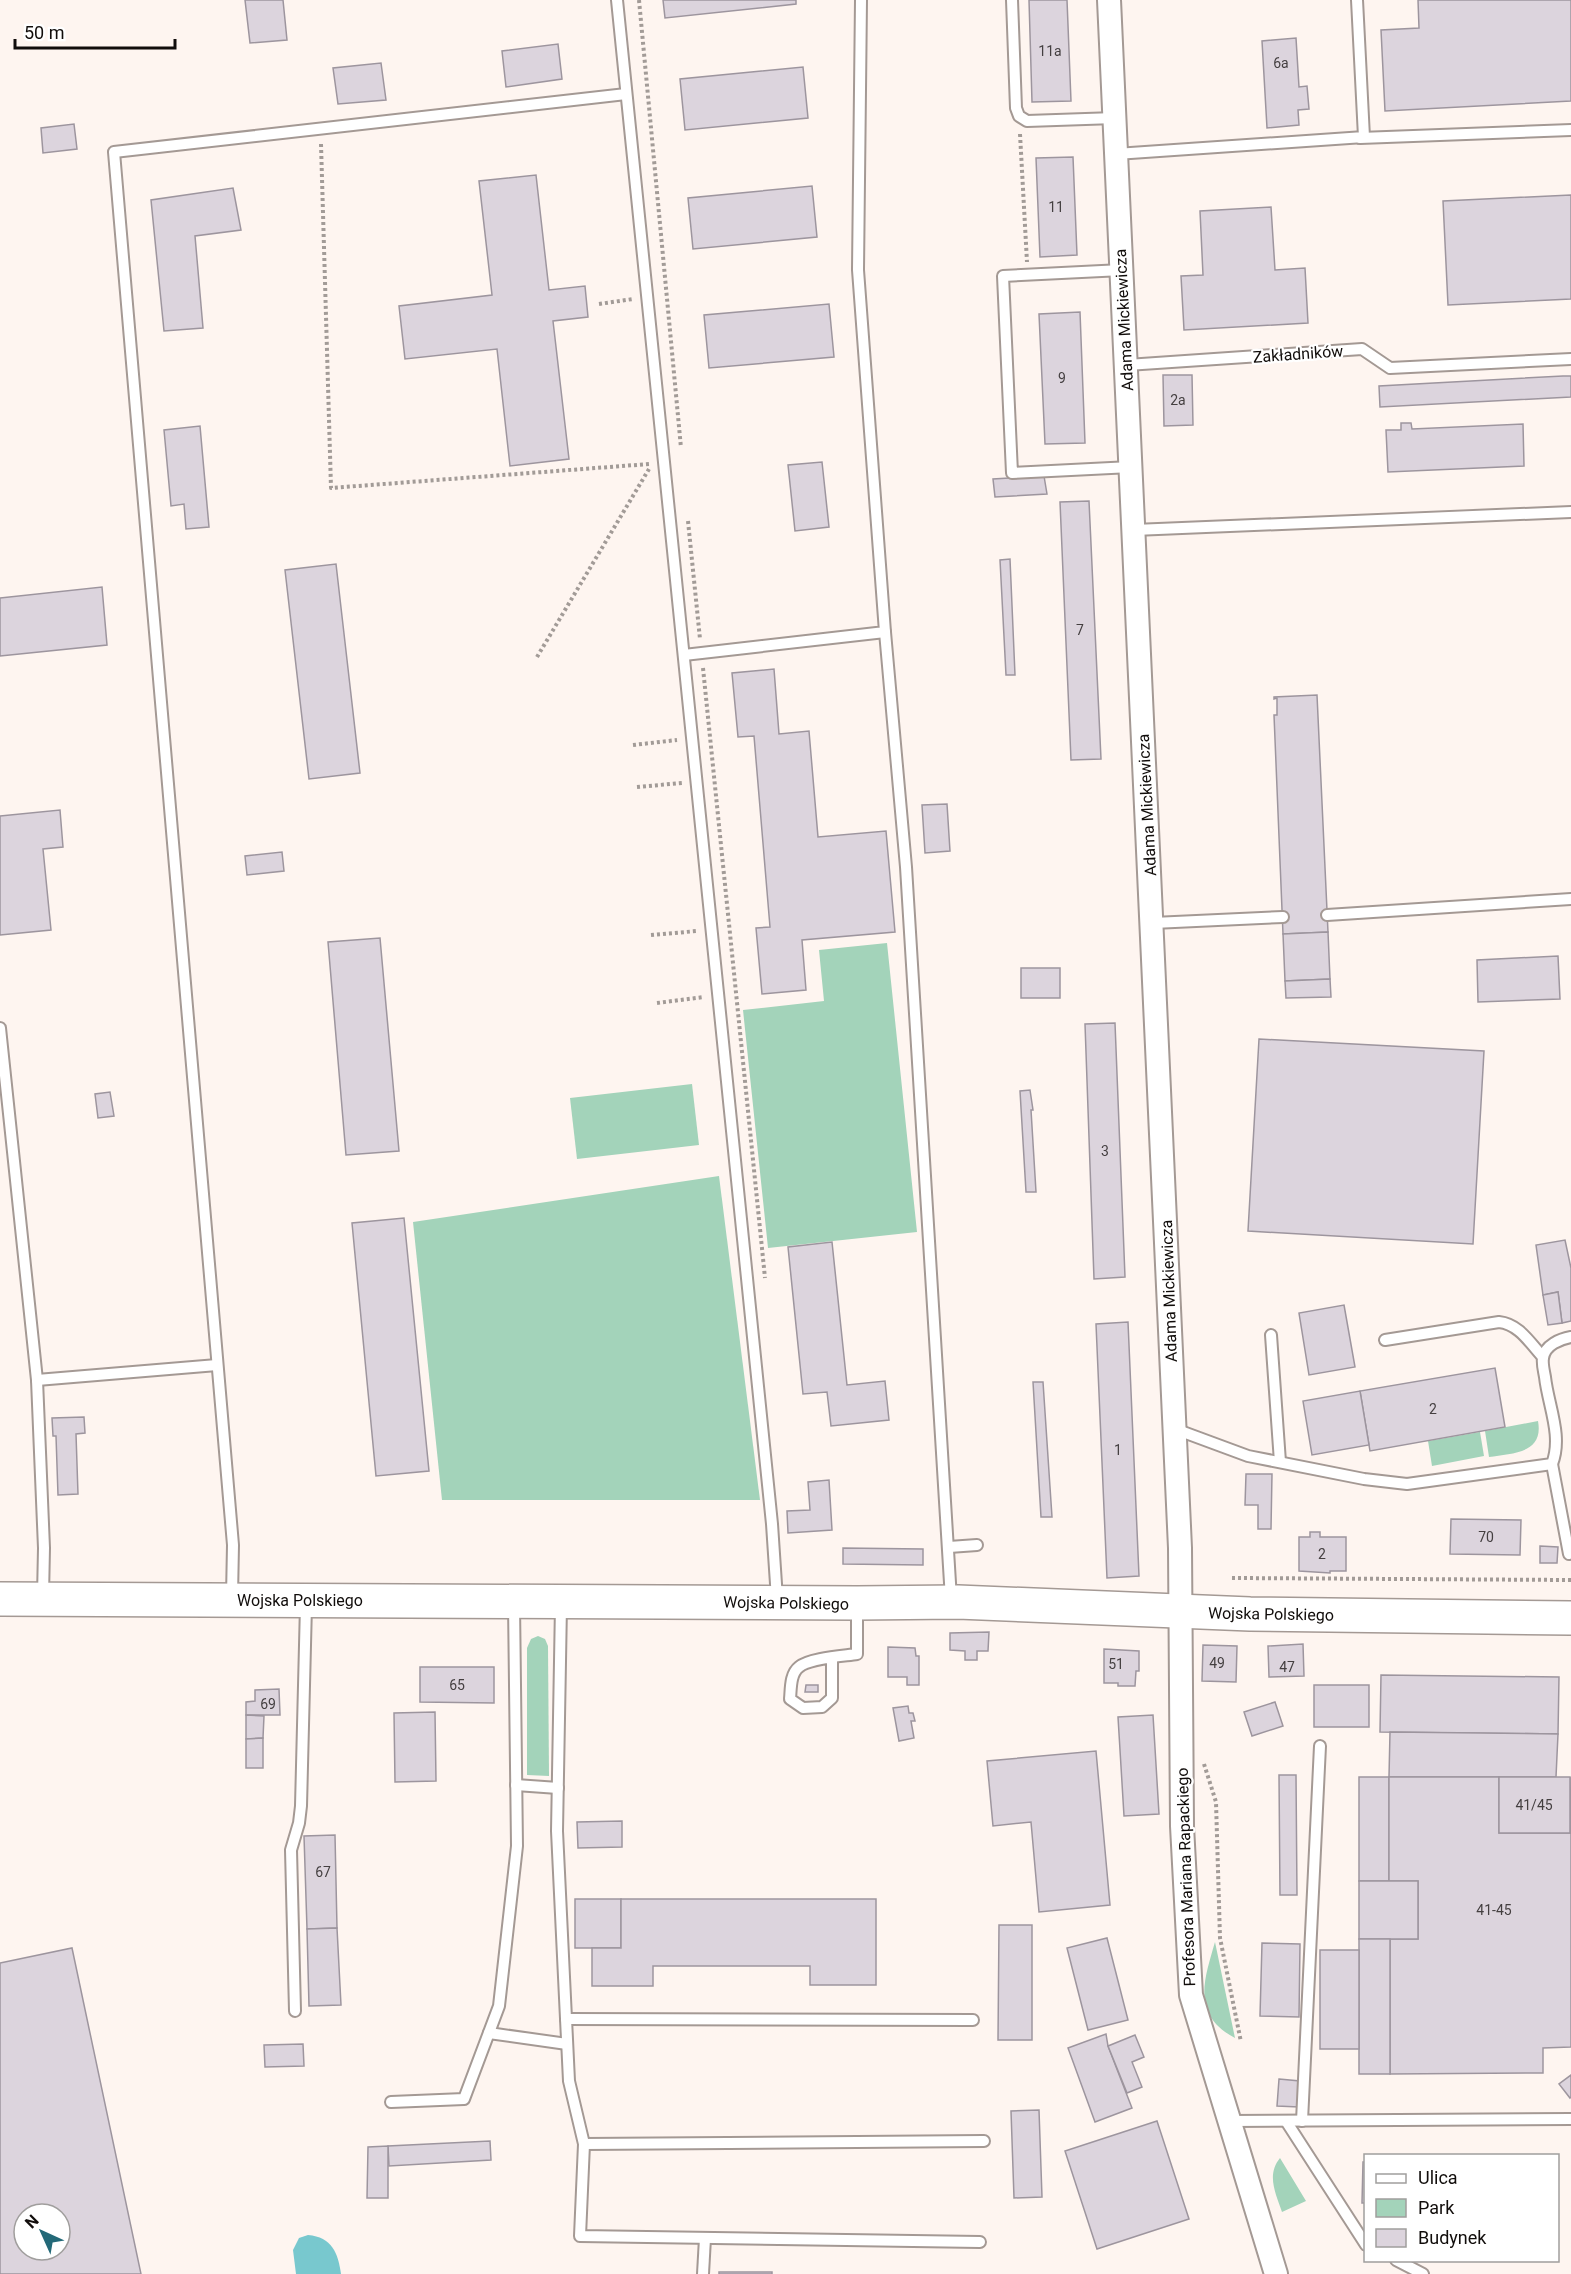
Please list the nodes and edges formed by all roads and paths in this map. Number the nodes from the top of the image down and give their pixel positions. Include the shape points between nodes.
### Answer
1 (617, 0) edge
2 (639, 0) edge
3 (861, 0) edge
4 (1012, 0) edge
5 (1109, 0) edge
6 (1358, 0) edge
7 (626, 94) junction
8 (1019, 116) junction
9 (1115, 118) junction
10 (320, 129) junction
11 (1571, 130) edge
12 (1360, 138) junction
13 (1116, 154) junction
14 (1122, 270) junction
15 (1028, 274) junction
16 (1571, 359) edge
17 (1127, 366) junction
18 (681, 453) dead end
19 (652, 464) dead end
20 (1131, 467) junction
21 (1571, 512) edge
22 (1134, 530) junction
23 (885, 632) junction
24 (684, 655) junction
25 (692, 740) junction
26 (711, 740) dead end
27 (633, 745) dead end
28 (715, 777) dead end
29 (697, 781) junction
30 (637, 787) dead end
31 (1571, 899) edge
32 (1327, 915) dead end
33 (1283, 917) dead end
34 (730, 923) dead end
35 (1153, 923) junction
36 (712, 930) junction
37 (651, 935) dead end
38 (737, 992) dead end
39 (718, 996) junction
40 (657, 1002) dead end
41 (0, 1028) edge
42 (1271, 1335) dead end
43 (1571, 1337) edge
44 (1385, 1340) dead end
45 (1543, 1357) junction
46 (217, 1365) junction
47 (37, 1380) junction
48 (1175, 1430) junction
49 (1280, 1462) junction
50 (1552, 1464) junction
51 (977, 1545) dead end
52 (949, 1547) junction
53 (1569, 1554) dead end
54 (1232, 1578) dead end
55 (1571, 1580) edge
56 (0, 1599) edge
57 (43, 1599) junction
58 (232, 1600) junction
59 (306, 1600) junction
60 (514, 1600) junction
61 (561, 1601) junction
62 (777, 1602) junction
63 (952, 1602) junction
64 (857, 1604) junction
65 (1180, 1611) junction
66 (1571, 1618) edge
67 (832, 1658) junction
68 (1320, 1746) dead end
69 (1202, 1757) dead end
70 (516, 1785) junction
71 (558, 1788) junction
72 (295, 2011) dead end
73 (566, 2019) junction
74 (973, 2019) dead end
75 (489, 2033) junction
76 (1241, 2042) dead end
77 (567, 2044) junction
78 (391, 2102) dead end
79 (1571, 2119) edge
80 (1230, 2121) junction
81 (1286, 2121) junction
82 (1302, 2121) junction
83 (984, 2141) dead end
84 (584, 2145) junction
85 (705, 2238) junction
86 (980, 2242) dead end
87 (1364, 2243) edge
88 (1400, 2262) edge
89 (703, 2274) edge
90 (1276, 2274) edge
91 (1423, 2274) edge

1 - 7 lane
2 - 18 path
3 - 23 lane via 858,270
4 - 8 lane
5 - 9 street, Adama Mickiewicza
6 - 12 lane via 1364,137
7 - 10 lane
7 - 24 lane
8 - 9 lane via 1027,120
8 - 15 path
9 - 13 street, Adama Mickiewicza
10 - 19 path via 331,488
10 - 46 lane via 114,152
11 - 12 lane
12 - 13 lane
13 - 14 street, Adama Mickiewicza
14 - 15 lane
14 - 17 street, Adama Mickiewicza
15 - 20 lane via 1003,276 1012,473
16 - 17 lane, Zakładników via 1390,368 1362,349
17 - 20 street, Adama Mickiewicza
20 - 22 street, Adama Mickiewicza
21 - 22 lane
22 - 35 street, Adama Mickiewicza
23 - 24 lane
23 - 52 lane via 906,867
24 - 25 lane
25 - 26 path
25 - 27 path
25 - 29 lane
28 - 29 path
29 - 30 path
29 - 36 lane
31 - 32 lane
33 - 35 lane
34 - 36 path
35 - 48 street, Adama Mickiewicza
36 - 37 path
36 - 39 lane
38 - 39 path
39 - 40 path
39 - 62 lane
41 - 47 lane
42 - 49 lane
43 - 45 lane via 1550,1345
44 - 45 lane via 1499,1322 1517,1329
45 - 50 lane via 1557,1440
46 - 47 lane
46 - 58 lane via 233,1545
47 - 57 lane
48 - 49 lane via 1248,1456
48 - 65 street, Adama Mickiewicza
49 - 50 lane via 1407,1484
50 - 53 lane
51 - 52 lane
52 - 63 lane
54 - 55 path
56 - 57 main road, Wojska Polskiego
57 - 58 main road, Wojska Polskiego
58 - 59 main road, Wojska Polskiego
59 - 60 main road, Wojska Polskiego
59 - 72 lane via 299,1823 291,1850
60 - 61 main road, Wojska Polskiego
60 - 70 lane
61 - 62 main road, Wojska Polskiego
61 - 71 lane
62 - 64 main road, Wojska Polskiego
63 - 64 main road, Wojska Polskiego
63 - 65 main road, Wojska Polskiego
64 - 67 lane via 857,1654
65 - 66 main road, Wojska Polskiego
65 - 80 street, Profesora Mariana Rapackiego via 1182,1826 1191,1995
67 - 67 lane via 799,1666 791,1681 790,1699 803,1708 822,1707 832,1698
68 - 82 lane
69 - 76 path via 1216,1802 1220,1938
70 - 71 lane
70 - 75 lane via 517,1846 499,2006
71 - 73 lane via 556,1831
73 - 74 lane
73 - 77 lane
75 - 77 lane
75 - 78 lane via 464,2099
77 - 84 lane via 569,2081
79 - 82 lane
80 - 81 lane
80 - 90 street, Profesora Mariana Rapackiego
81 - 82 lane
81 - 87 lane
83 - 84 lane
84 - 85 lane via 580,2236
85 - 86 lane
85 - 89 lane
88 - 91 lane

